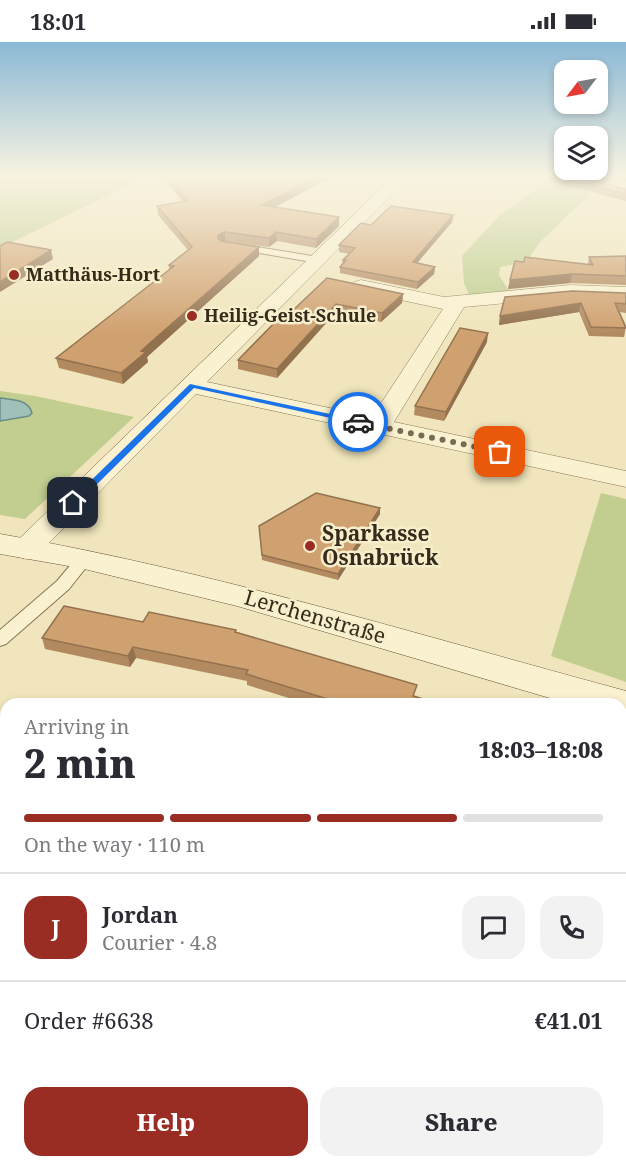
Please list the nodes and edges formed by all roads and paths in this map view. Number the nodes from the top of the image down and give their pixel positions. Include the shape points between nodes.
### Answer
1 (352, 229) edge
2 (225, 246) edge
3 (315, 270) junction
4 (343, 282) edge
5 (626, 293) edge
6 (457, 303) junction
7 (192, 386) junction
8 (379, 426) junction
9 (626, 479) edge
10 (13, 547) edge
11 (84, 560) junction
12 (0, 640) edge
13 (600, 698) edge

1 - 3 street
2 - 3 lane
3 - 7 street
4 - 6 street via 430,302
5 - 6 street via 570,291
6 - 8 street
7 - 8 street
7 - 10 street
8 - 9 street
10 - 11 street, Lerchenstraße
11 - 12 lane via 63,585
11 - 13 street, Lerchenstraße via 278,605

